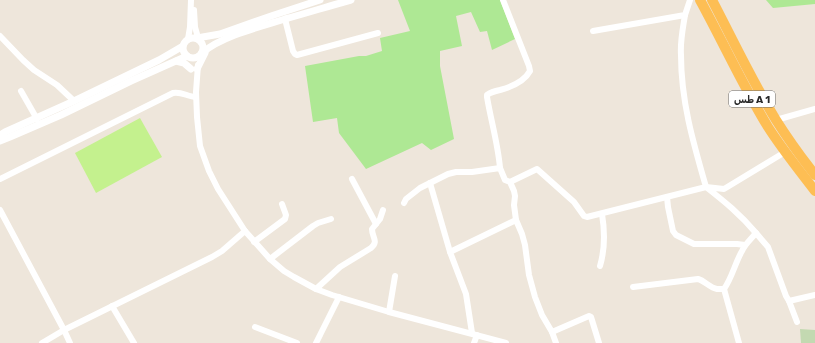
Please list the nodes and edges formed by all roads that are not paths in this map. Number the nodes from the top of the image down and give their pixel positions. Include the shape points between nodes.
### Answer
1 (192, 0) edge
2 (320, 0) edge
3 (351, 0) edge
4 (503, 0) edge
5 (690, 0) edge
6 (700, 0) edge
7 (712, 0) edge
8 (685, 15) junction
9 (285, 19) junction
10 (593, 31) dead end
11 (378, 33) dead end
12 (197, 35) junction
13 (0, 36) edge
14 (188, 39) junction
15 (183, 46) junction
16 (211, 46) junction
17 (201, 54) junction
18 (187, 56) junction
19 (176, 61) junction
20 (194, 69) junction
21 (21, 91) dead end
22 (196, 94) junction
23 (74, 102) junction
24 (815, 109) edge
25 (37, 118) junction
26 (776, 120) junction
27 (0, 135) edge
28 (0, 141) edge
29 (785, 152) junction
30 (500, 168) junction
31 (815, 175) edge
32 (0, 179) edge
33 (352, 179) dead end
34 (510, 182) junction
35 (430, 183) junction
36 (706, 187) junction
37 (815, 191) edge
38 (667, 197) junction
39 (404, 203) dead end
40 (282, 204) dead end
41 (0, 210) edge
42 (383, 210) dead end
43 (602, 214) junction
44 (331, 219) dead end
45 (516, 220) junction
46 (376, 224) junction
47 (245, 231) junction
48 (756, 234) junction
49 (254, 242) junction
50 (745, 245) junction
51 (450, 252) junction
52 (270, 259) junction
53 (600, 266) dead end
54 (395, 276) dead end
55 (633, 288) dead end
56 (316, 289) junction
57 (724, 289) junction
58 (815, 295) edge
59 (339, 297) junction
60 (789, 301) junction
61 (112, 306) junction
62 (389, 312) junction
63 (797, 322) dead end
64 (255, 327) dead end
65 (64, 330) junction
66 (552, 332) junction
67 (475, 334) junction
68 (42, 343) edge
69 (70, 343) edge
70 (134, 343) edge
71 (297, 343) edge
72 (316, 343) edge
73 (474, 343) edge
74 (506, 343) edge
75 (556, 343) edge
76 (599, 343) edge
77 (739, 343) edge

1 - 12 street
1 - 14 street
2 - 12 street via 209,36
3 - 9 street
4 - 30 street via 530,71 513,86 487,95
5 - 8 street
6 - 29 highway, طس A 1 via 768,127
7 - 26 highway, طس A 1
8 - 10 street
8 - 36 street via 680,53 684,102
9 - 11 street via 293,51 297,55
9 - 16 street
12 - 14 street
12 - 17 street via 203,44
13 - 23 street via 34,70 57,85
14 - 15 street
15 - 18 street
15 - 23 street
16 - 17 street
16 - 20 street
17 - 18 street via 196,58
17 - 20 street
18 - 19 street
18 - 20 street
19 - 20 street
19 - 28 street
20 - 22 street
21 - 25 street
22 - 32 street via 187,96 179,92 173,93
22 - 47 street via 200,146 215,185
23 - 25 street
24 - 26 street
25 - 27 street
26 - 31 highway, طس A 1
29 - 36 street via 724,189
29 - 37 highway, طس A 1
30 - 34 street via 505,180
30 - 35 street via 452,172
33 - 46 street
34 - 43 street via 537,169 574,202 584,216
34 - 45 street via 515,196
35 - 39 street via 413,193
35 - 51 street
36 - 38 street
36 - 48 street via 743,218
38 - 43 street
38 - 50 street via 676,235 694,244
40 - 49 street via 285,219
41 - 65 street
42 - 46 street
43 - 53 street via 604,240
44 - 52 street via 313,226
45 - 51 street
45 - 66 street via 525,245 535,297
46 - 56 street via 372,231 375,244 340,267
47 - 49 street
47 - 61 street via 212,257
48 - 50 street
48 - 60 street via 768,247
49 - 52 street
50 - 57 street
51 - 67 street via 466,294
52 - 56 street via 289,274
54 - 62 street
55 - 57 street via 698,279 709,286
56 - 59 street
57 - 77 street
58 - 60 street
59 - 62 street
59 - 72 street
60 - 63 street
61 - 65 street
61 - 70 street
62 - 67 street
64 - 71 street
65 - 68 street
65 - 69 street
66 - 75 street
66 - 76 street via 589,316
67 - 73 street
67 - 74 street

